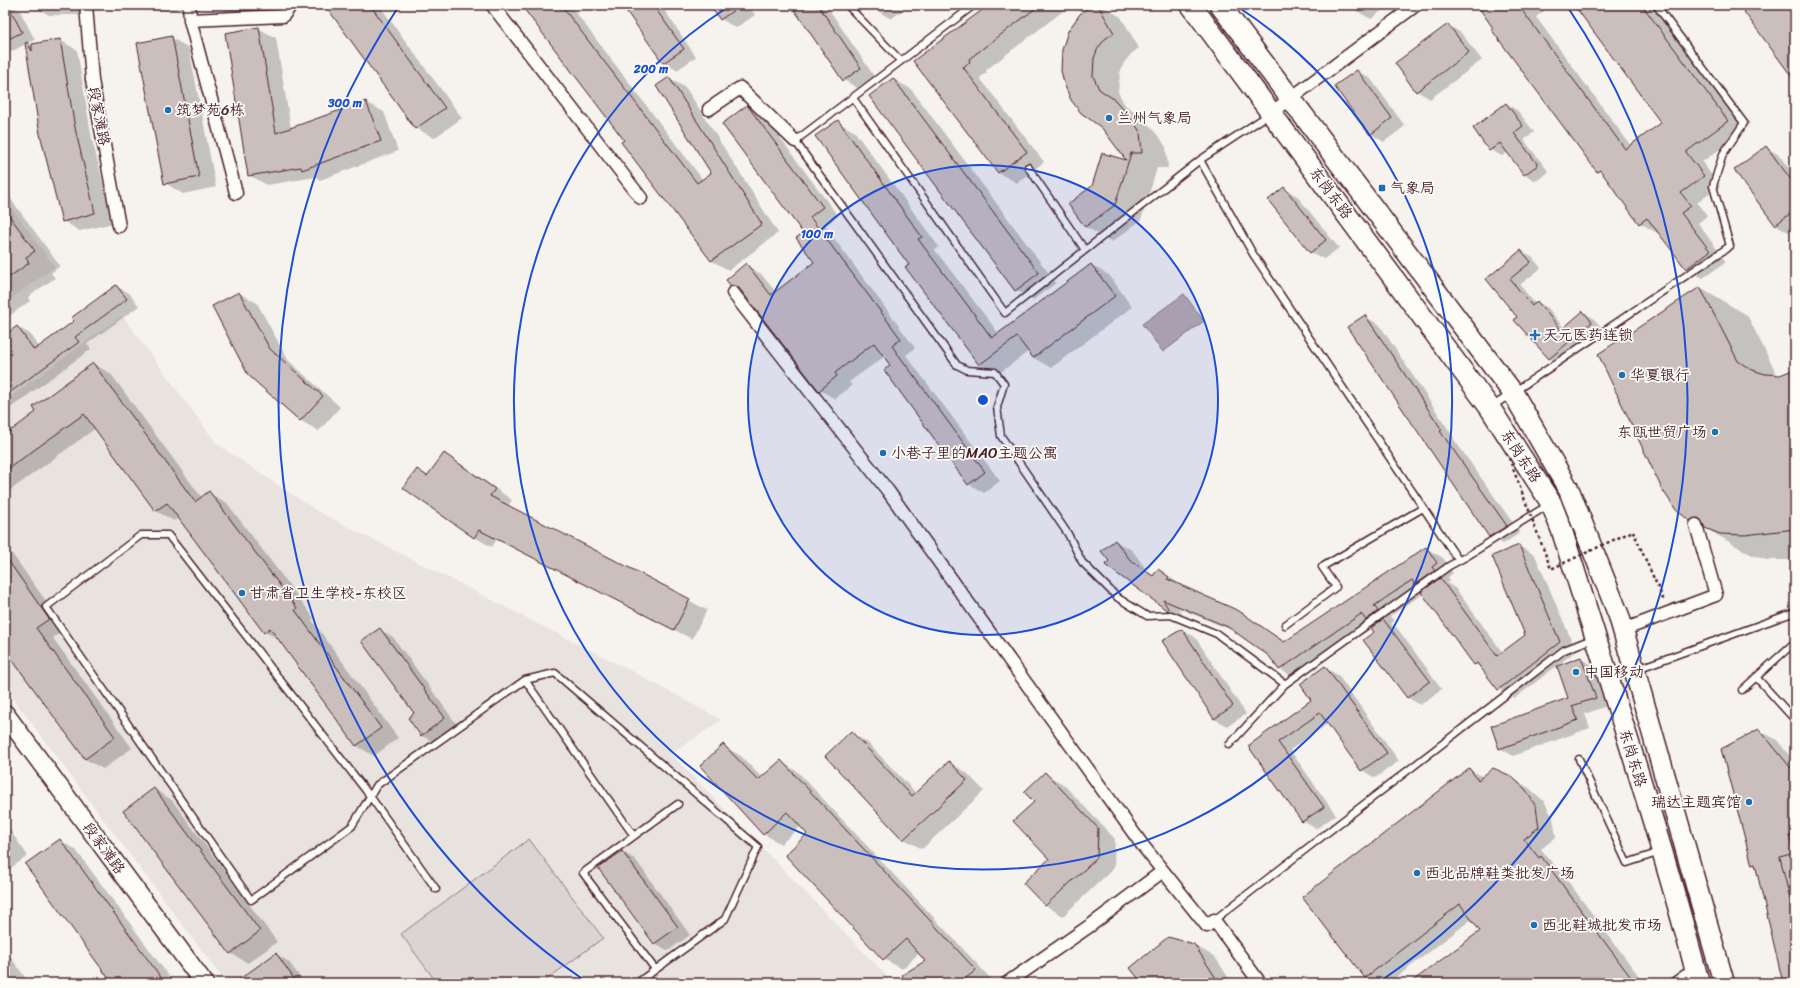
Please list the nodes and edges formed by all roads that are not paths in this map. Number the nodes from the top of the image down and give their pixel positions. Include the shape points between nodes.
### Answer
1 (86, 5) edge
2 (189, 5) edge
3 (291, 5) edge
4 (492, 5) edge
5 (847, 5) edge
6 (974, 5) edge
7 (1191, 5) edge
8 (1220, 5) edge
9 (1416, 5) edge
10 (1656, 5) edge
11 (190, 20) junction
12 (901, 61) junction
13 (853, 98) junction
14 (1291, 98) junction
15 (709, 109) dead end
16 (1271, 113) junction
17 (795, 141) junction
18 (1200, 160) junction
19 (1028, 167) dead end
20 (236, 193) dead end
21 (641, 198) dead end
22 (119, 226) dead end
23 (1085, 250) junction
24 (733, 293) dead end
25 (1513, 393) junction
26 (1490, 408) junction
27 (1551, 503) junction
28 (1423, 508) junction
29 (1696, 525) dead end
30 (1459, 561) junction
31 (1795, 612) edge
32 (1285, 625) dead end
33 (1623, 630) junction
34 (1595, 638) junction
35 (1795, 642) edge
36 (1634, 670) junction
37 (1756, 677) junction
38 (524, 680) junction
39 (1285, 684) junction
40 (1742, 690) dead end
41 (5, 714) edge
42 (1795, 720) edge
43 (1229, 745) dead end
44 (1579, 760) dead end
45 (370, 796) junction
46 (678, 804) dead end
47 (634, 836) junction
48 (1662, 852) junction
49 (1163, 872) junction
50 (436, 889) dead end
51 (1214, 920) junction
52 (655, 969) junction
53 (1697, 974) edge
54 (204, 983) edge
55 (637, 983) edge
56 (1006, 983) edge
57 (1260, 983) edge
58 (1671, 983) edge
59 (1724, 983) edge

1 - 22 street, 段家滩路 via 92,80
2 - 11 street
3 - 11 street via 283,16
4 - 21 street
5 - 12 lane
6 - 12 lane
7 - 16 main road, 东岗东路
8 - 14 main road, 东岗东路
9 - 14 street
10 - 25 lane via 1744,123 1723,154 1713,186 1730,246
11 - 20 street
12 - 13 lane
13 - 17 lane
13 - 23 lane via 1004,313
14 - 16 street
14 - 25 main road, 东岗东路
15 - 17 street via 740,88
16 - 18 lane
16 - 26 main road, 东岗东路
17 - 39 lane via 957,365 967,370 996,372 1004,384 997,407 1001,436 1068,534 1082,562 1118,598 1147,616 1171,615 1217,634
18 - 23 lane
18 - 28 lane via 1253,254
19 - 23 lane
24 - 49 street via 888,491 1032,694
25 - 26 lane
25 - 33 main road, 东岗东路 via 1569,490
26 - 27 main road, 东岗东路
27 - 30 lane
27 - 34 main road, 东岗东路
28 - 30 lane
28 - 32 lane via 1322,567 1336,587
29 - 33 street via 1716,595
30 - 39 lane
31 - 36 lane
33 - 36 main road, 东岗东路
34 - 48 main road, 东岗东路
34 - 51 lane via 1564,650
35 - 37 lane
36 - 59 main road, 东岗东路
37 - 40 lane
37 - 42 lane
38 - 45 lane via 377,785
38 - 47 lane
38 - 52 lane via 555,673 758,847 725,919
39 - 43 lane
41 - 54 main road, 段家滩路
44 - 48 lane via 1627,863
45 - 45 lane via 352,826 251,900 46,607 141,535 168,535
45 - 50 lane
46 - 47 lane
47 - 52 lane via 583,873
48 - 53 main road, 东岗东路
49 - 51 street via 1207,926
49 - 56 street
51 - 57 street
52 - 55 lane
53 - 58 lane

